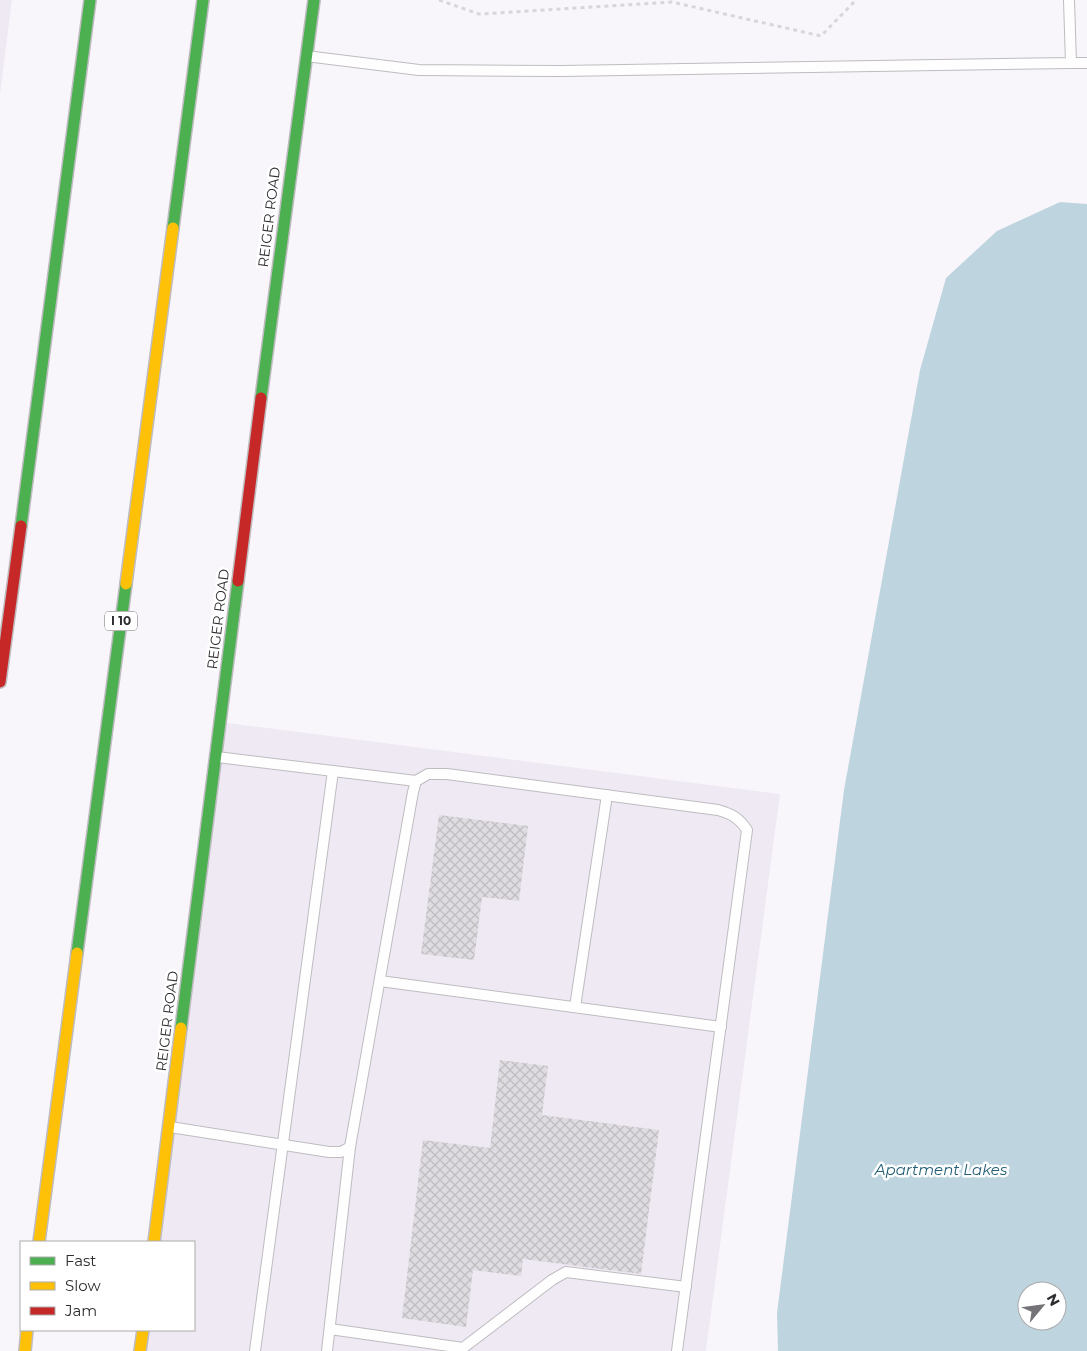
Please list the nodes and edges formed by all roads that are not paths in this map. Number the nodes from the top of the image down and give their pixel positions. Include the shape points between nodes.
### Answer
1 (90, 0) edge
2 (203, 0) edge
3 (314, 0) edge
4 (1068, 0) edge
5 (305, 55) junction
6 (1071, 63) junction
7 (1087, 63) edge
8 (0, 682) edge
9 (216, 757) junction
10 (333, 771) junction
11 (416, 781) junction
12 (606, 795) junction
13 (380, 981) junction
14 (574, 1007) junction
15 (720, 1027) junction
16 (168, 1127) junction
17 (283, 1145) junction
18 (350, 1147) junction
19 (39, 1241) edge
20 (154, 1241) edge
21 (686, 1287) junction
22 (330, 1329) junction
23 (27, 1331) edge
24 (143, 1331) edge
25 (25, 1351) edge
26 (140, 1351) edge
27 (255, 1351) edge
28 (327, 1351) edge
29 (677, 1351) edge

1 - 8 main road
2 - 19 main road, I 10
3 - 5 main road, REIGER ROAD
4 - 6 lane
5 - 6 lane via 419,70 561,71
5 - 9 main road, REIGER ROAD
6 - 7 lane
9 - 10 lane
9 - 16 main road, REIGER ROAD
10 - 11 lane
10 - 17 lane
11 - 12 lane via 428,774 447,774
11 - 13 lane
12 - 14 lane
12 - 15 lane via 718,810 740,819 747,830
13 - 14 lane
13 - 18 lane
14 - 15 lane
15 - 21 lane
16 - 17 lane
16 - 20 main road, REIGER ROAD
17 - 18 lane via 335,1152
17 - 27 lane
18 - 22 lane
21 - 22 lane via 566,1272 463,1348
21 - 29 lane
22 - 28 lane
23 - 25 main road
24 - 26 main road

